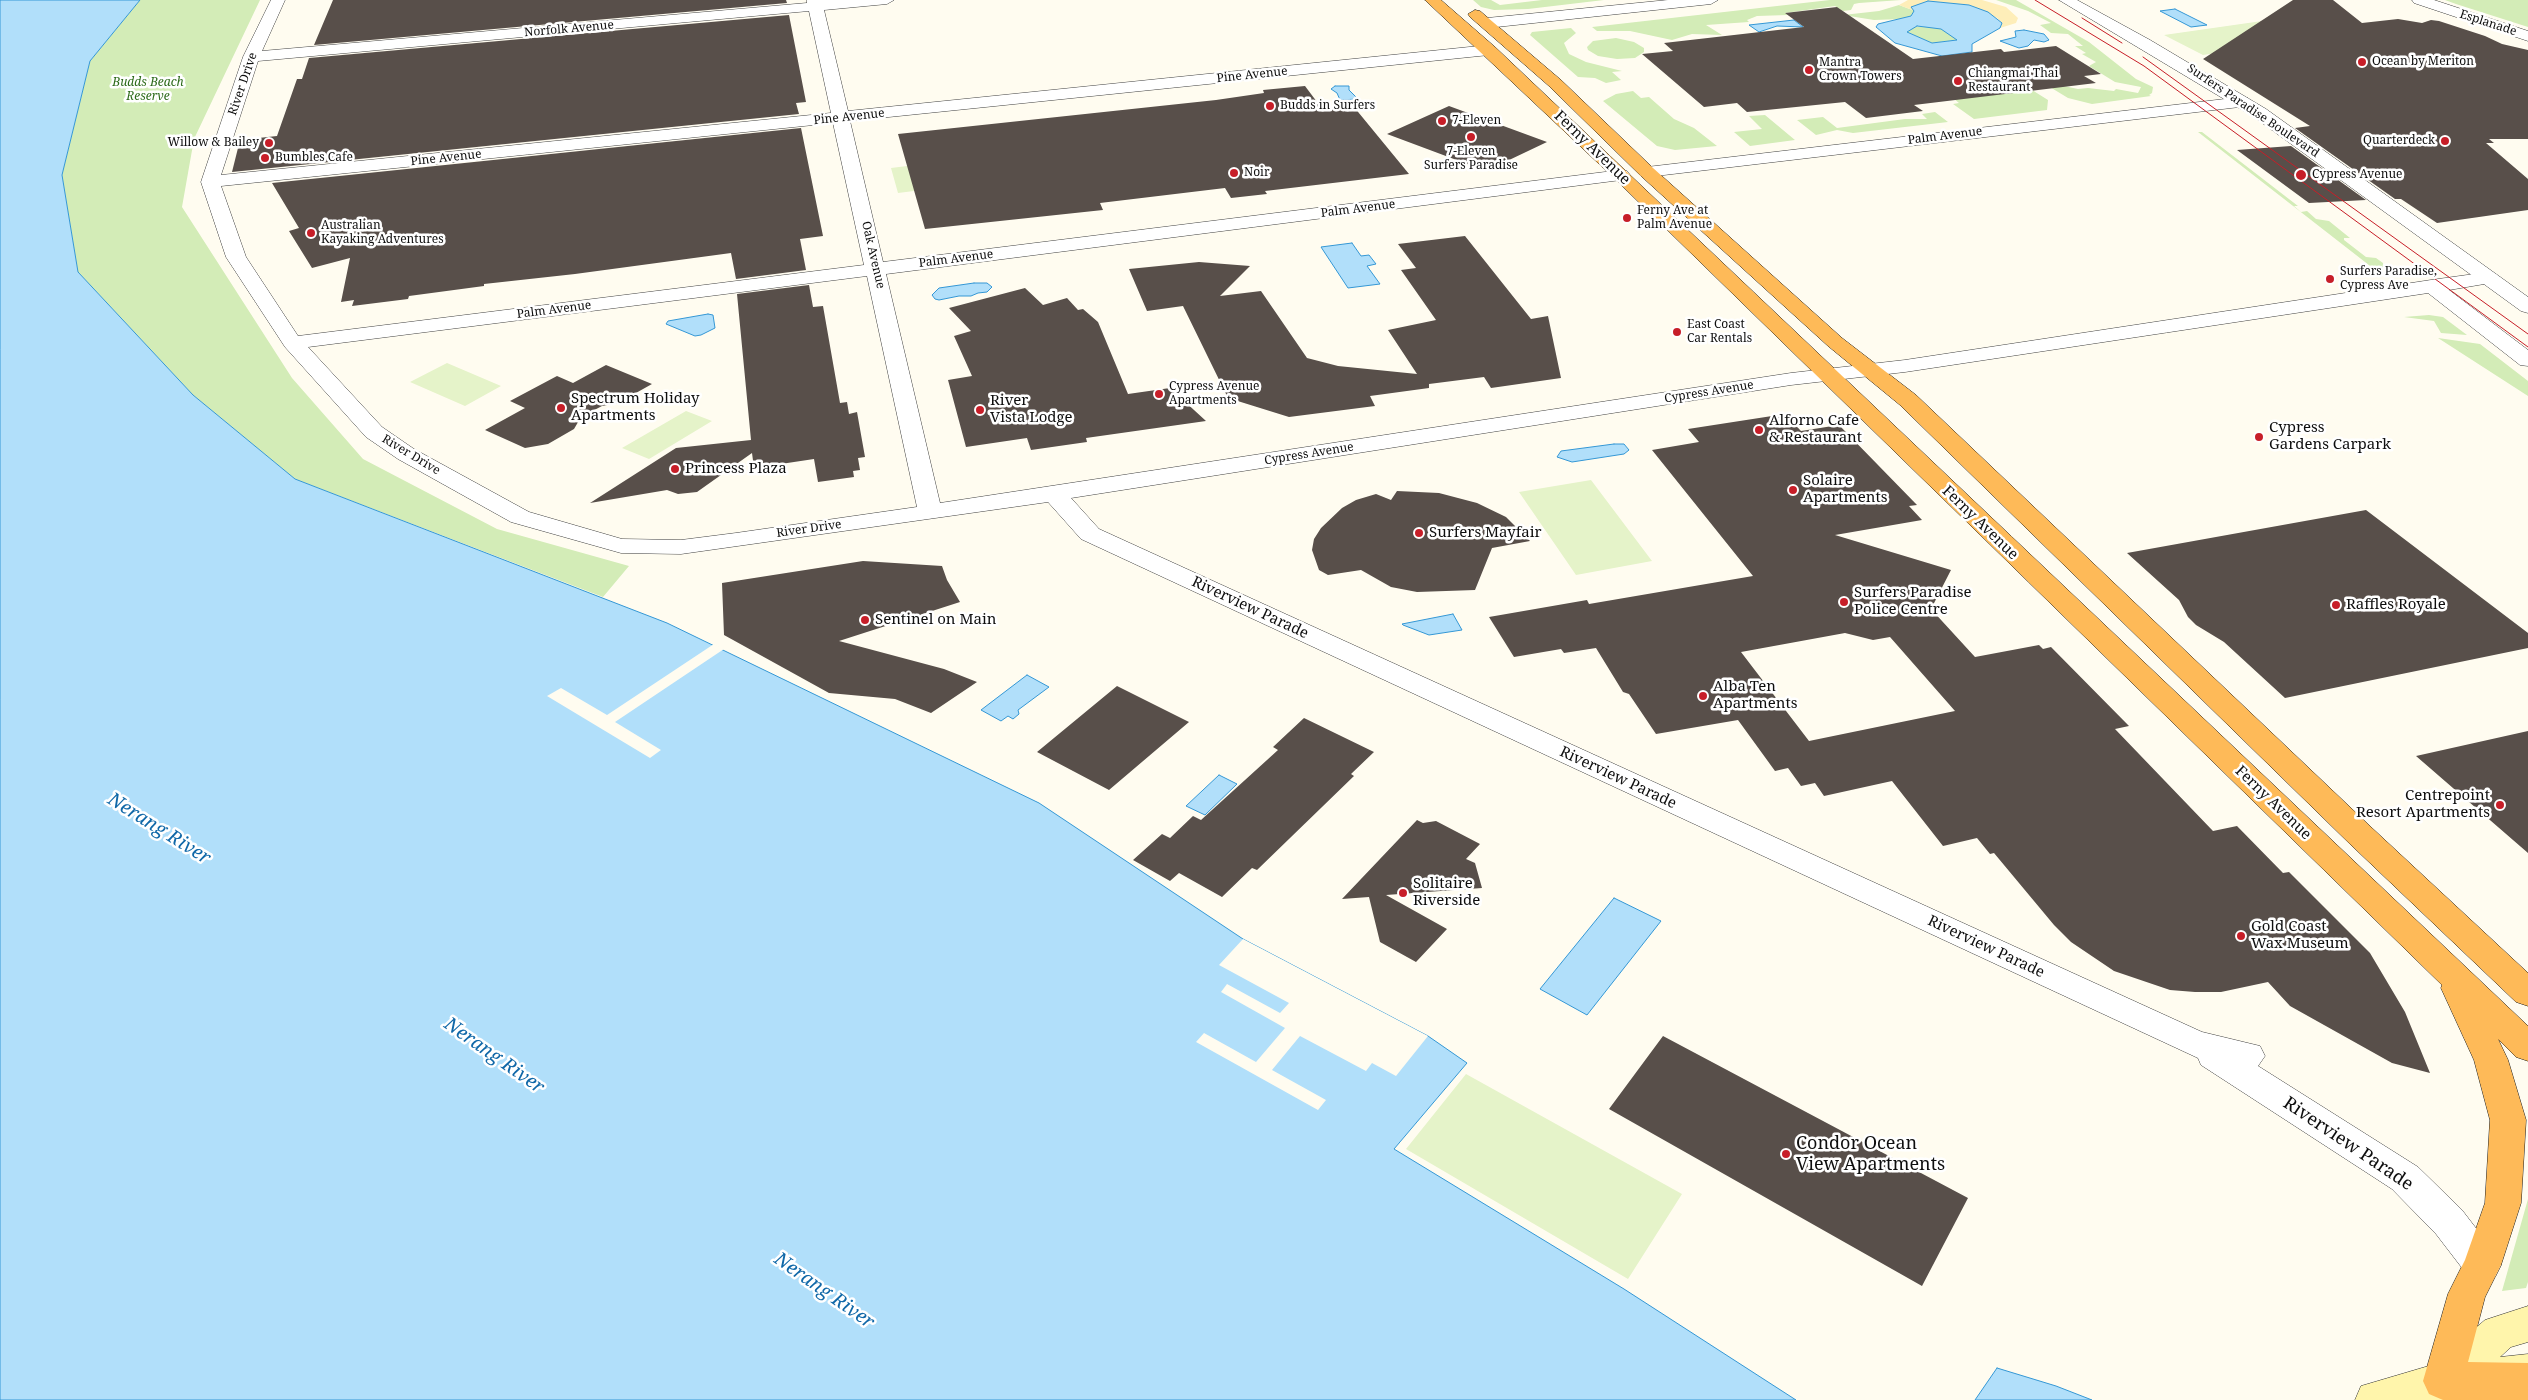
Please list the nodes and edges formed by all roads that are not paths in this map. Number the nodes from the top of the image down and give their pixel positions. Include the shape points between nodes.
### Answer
1 (278, 0) edge
2 (887, 0) edge
3 (1432, 0) edge
4 (1459, 0) edge
5 (1711, 0) edge
6 (2066, 0) edge
7 (2419, 0) edge
8 (815, 3) edge
9 (1487, 23) junction
10 (2528, 36) edge
11 (1489, 50) junction
12 (251, 57) junction
13 (2242, 102) junction
14 (842, 118) junction
15 (1647, 172) junction
16 (1620, 175) junction
17 (210, 182) junction
18 (876, 270) junction
19 (2489, 278) junction
20 (2431, 286) junction
21 (2528, 307) edge
22 (292, 343) junction
23 (2528, 360) edge
24 (1871, 369) junction
25 (1827, 374) junction
26 (1054, 494) junction
27 (930, 511) junction
28 (2450, 973) junction
29 (2528, 993) edge
30 (2196, 1044) junction
31 (2528, 1047) edge
32 (2248, 1056) dead end
33 (2482, 1264) junction
34 (2528, 1324) edge
35 (2528, 1373) edge
36 (2443, 1382) junction
37 (2528, 1382) edge
38 (2375, 1400) edge

1 - 12 street, River Drive
2 - 8 street, Norfolk Avenue
3 - 11 highway, Ferny Avenue
4 - 9 highway, Ferny Avenue
5 - 9 street
6 - 13 street, Surfers Paradise Boulevard
7 - 10 street, Esplanade
8 - 12 street, Norfolk Avenue
8 - 14 street, Oak Avenue
9 - 15 highway, Ferny Avenue
11 - 14 street, Pine Avenue
11 - 16 highway, Ferny Avenue
12 - 17 street, River Drive
13 - 15 street, Palm Avenue
13 - 19 street, Surfers Paradise Boulevard
14 - 17 street, Pine Avenue
14 - 18 street, Oak Avenue
15 - 24 highway, Ferny Avenue via 1835,342
16 - 18 street, Palm Avenue
16 - 25 highway, Ferny Avenue
17 - 22 street, River Drive via 236,257
18 - 22 street, Palm Avenue
18 - 27 street, Oak Avenue
19 - 20 street, Cypress Avenue
19 - 21 street, Surfers Paradise Boulevard
20 - 23 street
20 - 24 street, Cypress Avenue
22 - 27 street, River Drive via 374,432 406,454 520,516 621,546 681,547
24 - 25 street, Cypress Avenue
24 - 29 highway, Ferny Avenue via 1915,406
25 - 26 street, Cypress Avenue
25 - 28 highway, Ferny Avenue
26 - 27 street, Cypress Avenue
26 - 30 street, Riverview Parade via 1090,534
28 - 31 highway, Ferny Avenue
28 - 33 highway via 2491,1060 2508,1120 2503,1203
30 - 32 street, Riverview Parade
30 - 33 street, Riverview Parade via 2405,1178 2449,1222
33 - 36 highway via 2467,1294
34 - 36 main road via 2499,1333
35 - 36 main road
36 - 37 highway
36 - 38 main road

